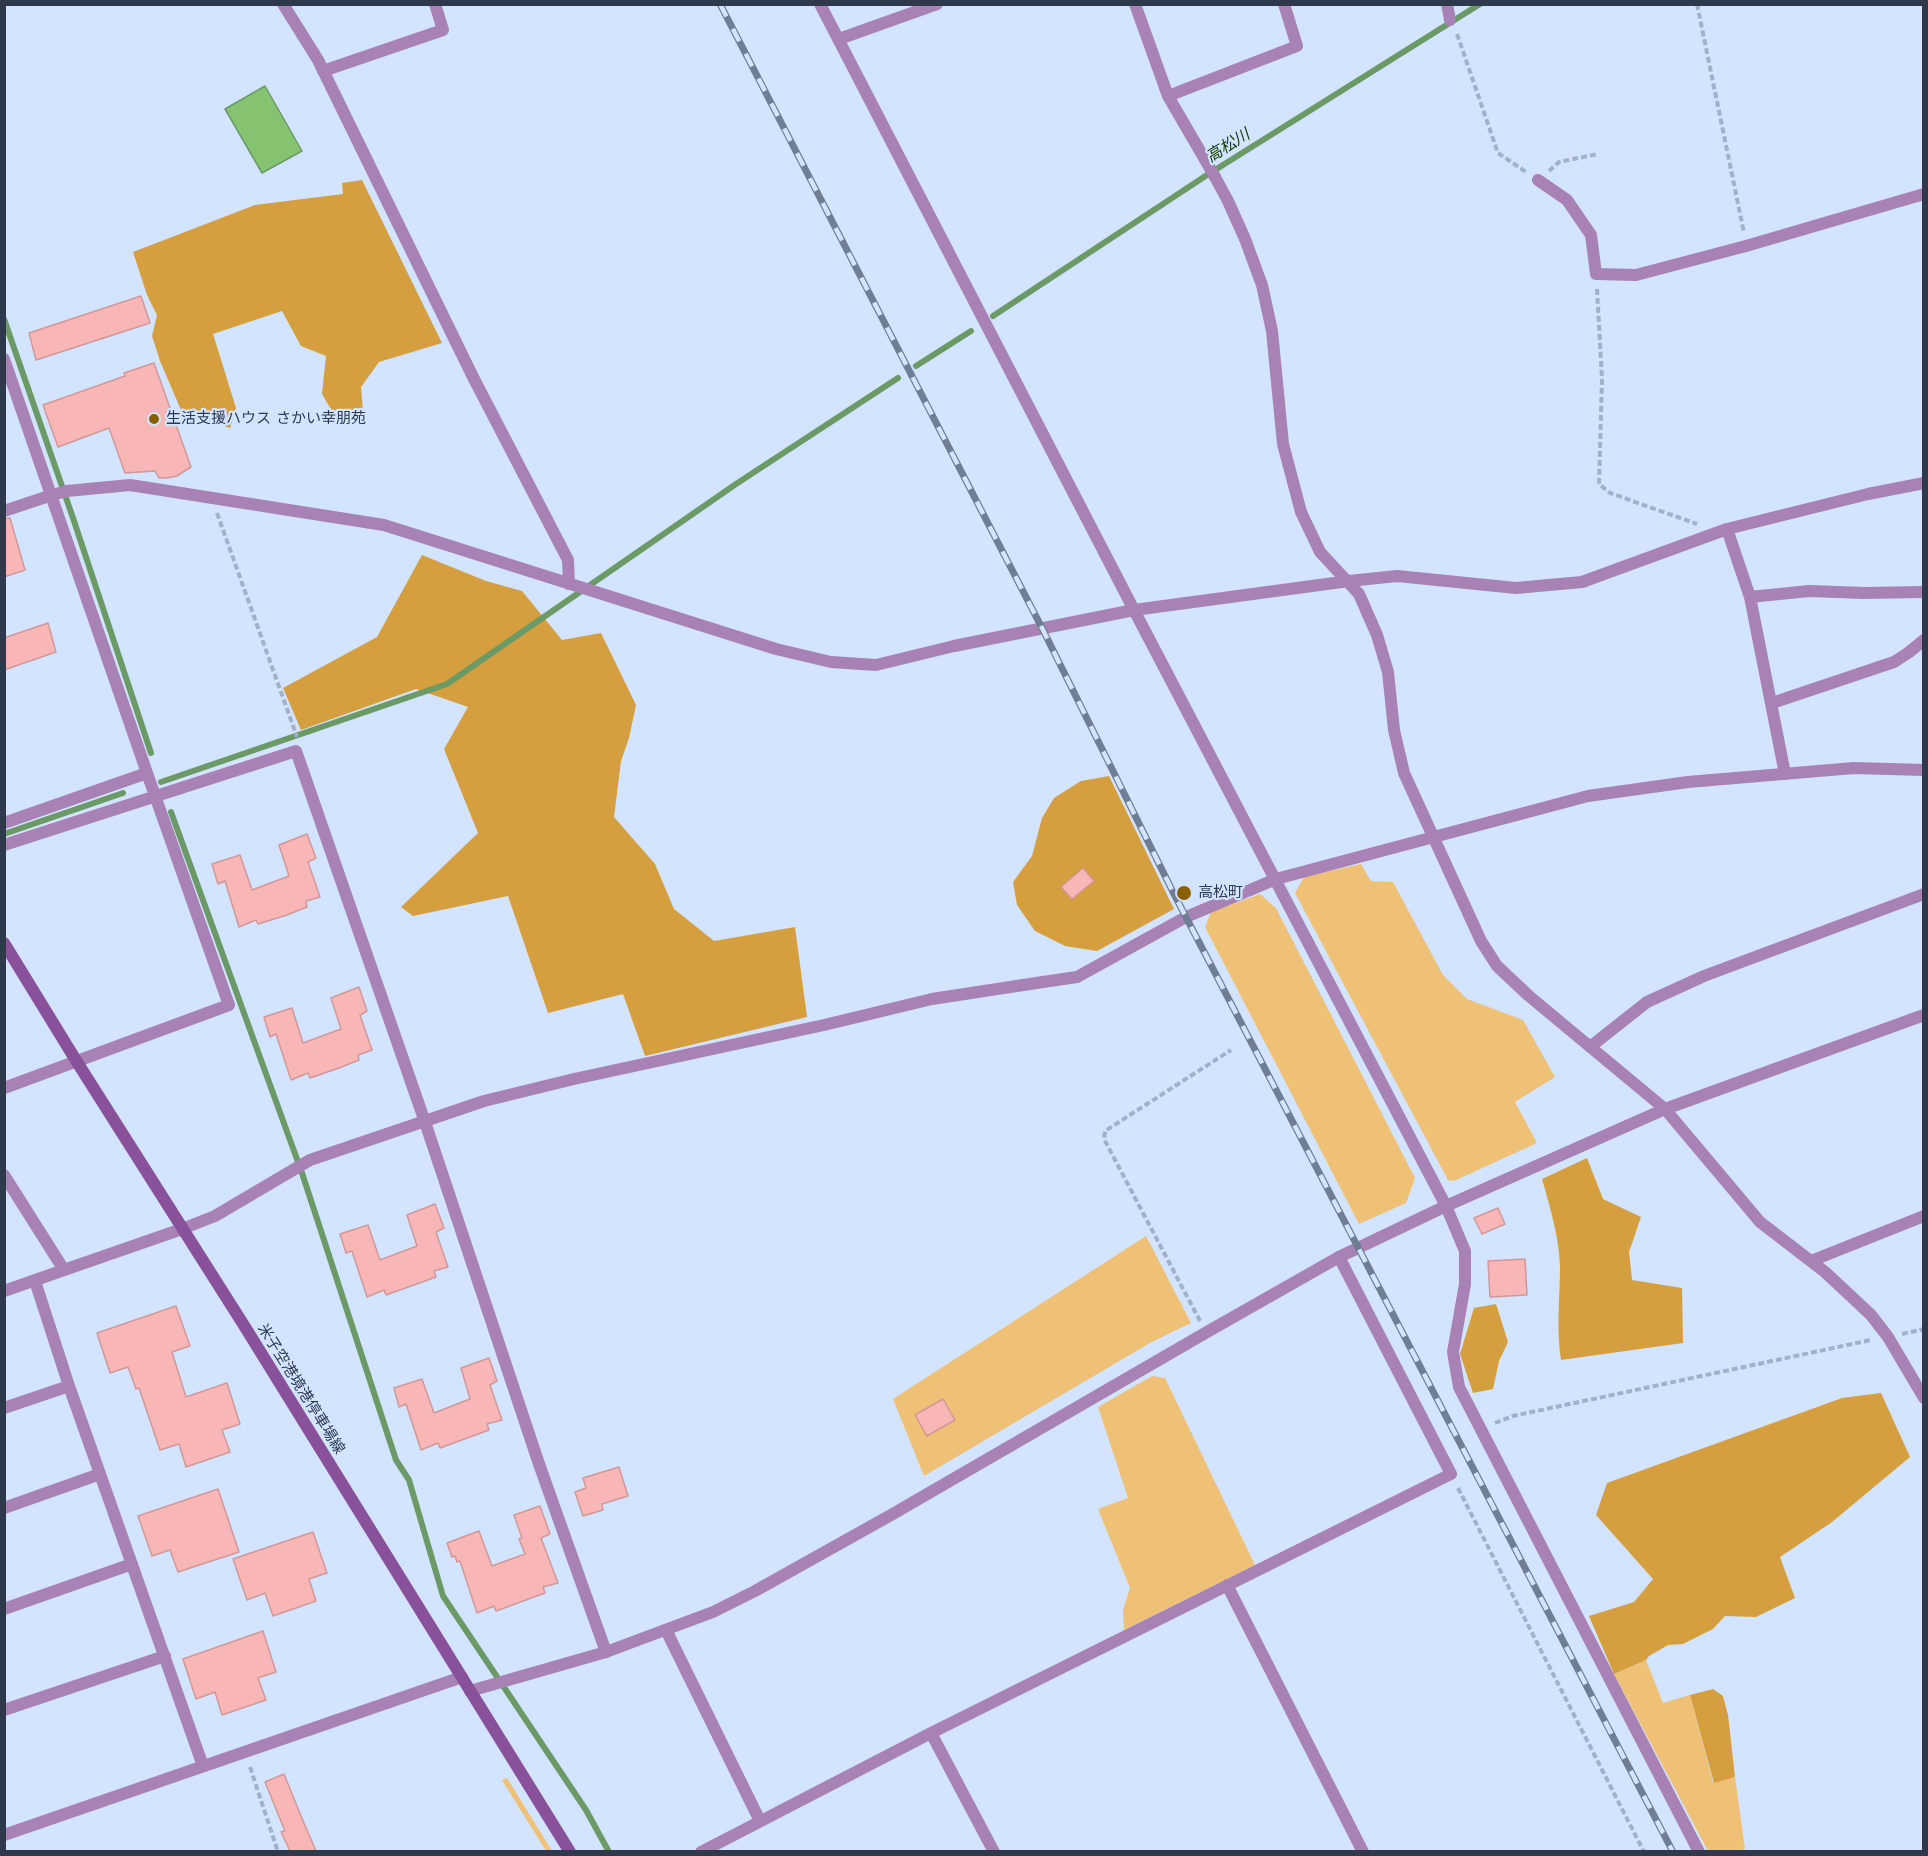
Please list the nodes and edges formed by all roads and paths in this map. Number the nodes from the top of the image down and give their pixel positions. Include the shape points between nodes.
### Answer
1 (283, 4) edge
2 (435, 4) edge
3 (820, 4) edge
4 (937, 4) edge
5 (1135, 4) edge
6 (1284, 4) edge
7 (1447, 4) edge
8 (1697, 4) edge
9 (1452, 24) joint
10 (839, 39) junction
11 (323, 71) junction
12 (1168, 96) junction
13 (1598, 154) dead end
14 (1538, 180) junction
15 (1923, 194) edge
16 (1746, 246) junction
17 (1596, 274) junction
18 (4, 359) edge
19 (1923, 483) edge
20 (58, 493) junction
21 (212, 498) junction
22 (4, 511) edge
23 (1726, 529) junction
24 (1711, 535) junction
25 (1349, 581) junction
26 (569, 584) junction
27 (1923, 592) edge
28 (1750, 597) junction
29 (1134, 610) junction
30 (1923, 640) edge
31 (1772, 703) junction
32 (294, 730) dead end
33 (1923, 770) edge
34 (147, 773) junction
35 (1785, 774) junction
36 (155, 795) junction
37 (4, 823) edge
38 (1433, 837) junction
39 (4, 845) edge
40 (1276, 879) junction
41 (1923, 894) edge
42 (4, 943) edge
43 (1923, 1015) edge
44 (1590, 1047) junction
45 (1231, 1050) dead end
46 (77, 1062) junction
47 (4, 1088) edge
48 (1665, 1109) junction
49 (425, 1122) junction
50 (4, 1175) edge
51 (1446, 1206) junction
52 (1923, 1216) edge
53 (182, 1229) junction
54 (1339, 1257) junction
55 (1811, 1261) junction
56 (64, 1270) junction
57 (35, 1281) junction
58 (4, 1291) edge
59 (1923, 1329) edge
60 (1207, 1332) junction
61 (1888, 1336) junction
62 (69, 1386) junction
63 (1923, 1398) edge
64 (4, 1408) edge
65 (1480, 1428) junction
66 (100, 1474) junction
67 (1451, 1474) junction
68 (4, 1508) edge
69 (132, 1564) junction
70 (1227, 1585) junction
71 (4, 1609) edge
72 (666, 1630) junction
73 (606, 1652) junction
74 (165, 1656) junction
75 (462, 1677) junction
76 (470, 1691) junction
77 (4, 1710) edge
78 (931, 1732) junction
79 (245, 1753) junction
80 (203, 1766) junction
81 (760, 1821) junction
82 (4, 1835) edge
83 (1643, 1850) edge
84 (278, 1851) edge
85 (570, 1851) edge
86 (701, 1851) edge
87 (994, 1851) edge
88 (1363, 1851) edge
89 (1636, 1851) edge
90 (1699, 1851) edge

1 - 11 street
2 - 11 street via 442,30
3 - 10 street
4 - 10 street
5 - 12 street
6 - 12 street via 1298,46
7 - 9 street
8 - 16 path
9 - 14 path via 1498,153
10 - 29 street
11 - 26 street via 568,560
12 - 25 street via 1228,201 1245,239 1262,285 1272,331 1282,444 1301,512 1320,552
13 - 14 path via 1559,162
14 - 17 street via 1567,200 1590,235
15 - 16 street
16 - 17 street via 1636,275
17 - 24 path via 1602,380 1599,484 1610,493 1704,526
18 - 20 street
19 - 23 street
20 - 21 street via 130,485
20 - 22 street
20 - 34 street
21 - 26 street via 384,525
21 - 32 path
23 - 24 street
23 - 28 street
24 - 25 street via 1582,582 1516,588 1397,576
25 - 29 street
25 - 38 street via 1359,594 1380,645 1404,773
26 - 29 street via 776,649 831,662 876,665
27 - 28 street via 1809,591
28 - 31 street
29 - 40 street
30 - 31 street via 1894,662
31 - 35 street
33 - 35 street via 1854,768
34 - 36 street
34 - 37 street
35 - 38 street via 1588,796
36 - 39 street
36 - 46 street via 229,1005
36 - 49 street via 296,751
38 - 40 street
38 - 44 street via 1481,941 1497,966
40 - 49 street via 1186,918 1077,977 932,999 574,1079 484,1101
40 - 51 street
41 - 44 street via 1704,976 1647,1002
42 - 46 main road, 米子空港境港停車場線
43 - 48 street
44 - 48 street
45 - 60 path via 1105,1131 1104,1139
46 - 47 street
46 - 53 main road, 米子空港境港停車場線
48 - 51 street
48 - 55 street via 1760,1222
49 - 53 street via 310,1160 216,1216
49 - 73 street
50 - 56 street
51 - 54 street
51 - 65 street via 1465,1251 1465,1284 1453,1352 1459,1388
52 - 55 street
53 - 56 street
53 - 75 main road, 米子空港境港停車場線
54 - 60 street
54 - 67 street
55 - 61 street via 1871,1315
56 - 57 street
57 - 58 street
57 - 62 street
59 - 61 path
60 - 72 street via 755,1591
61 - 63 street
61 - 65 path via 1513,1416
62 - 64 street
62 - 66 street
65 - 90 street
66 - 68 street
66 - 69 street
67 - 70 street
67 - 83 path
69 - 71 street
69 - 74 street
70 - 78 street
70 - 88 street
72 - 73 street
72 - 81 street
73 - 76 street
74 - 77 street
74 - 80 street
75 - 76 main road, 米子空港境港停車場線
75 - 79 street
76 - 85 main road, 米子空港境港停車場線
78 - 81 street
78 - 87 street
79 - 80 street
79 - 84 path
80 - 82 street
81 - 86 street
83 - 89 path

